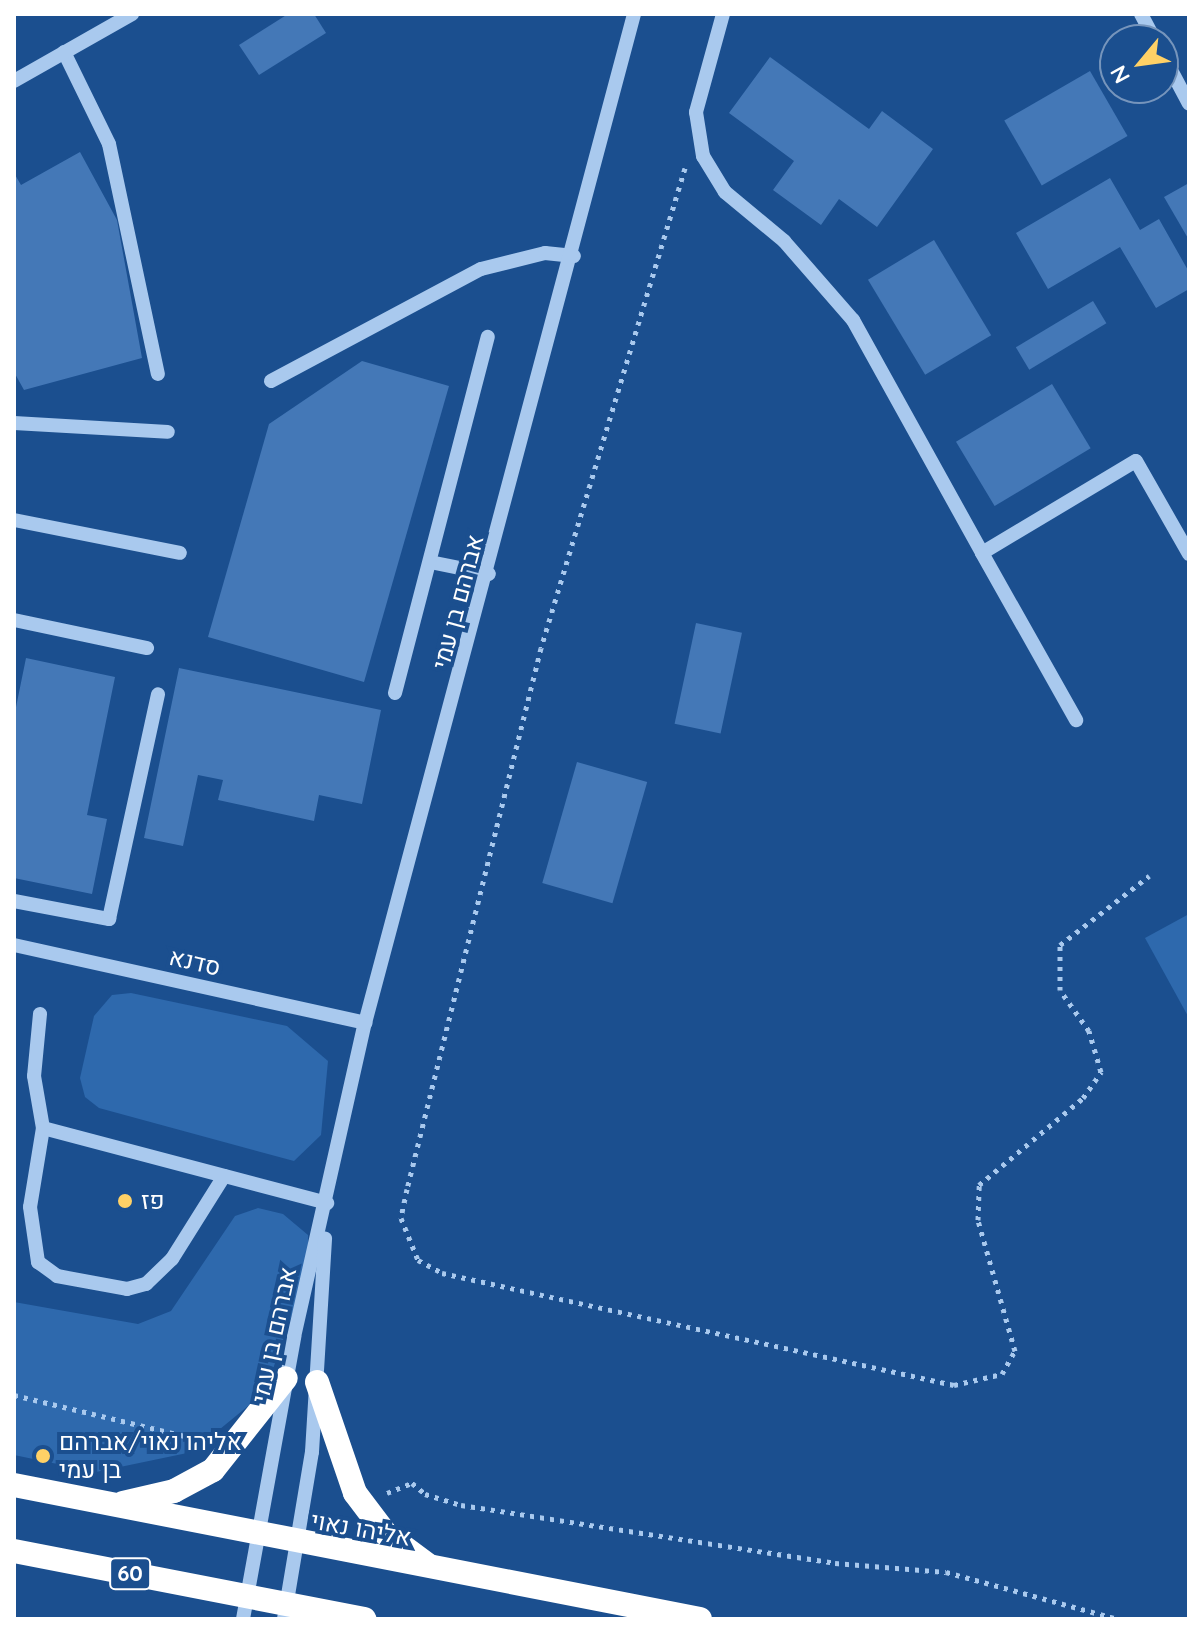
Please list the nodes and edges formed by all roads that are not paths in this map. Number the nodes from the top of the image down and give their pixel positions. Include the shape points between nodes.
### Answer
1 (132, 14) edge
2 (634, 14) edge
3 (723, 14) edge
4 (64, 52) junction
5 (14, 81) edge
6 (1179, 85) edge
7 (1189, 104) edge
8 (574, 256) junction
9 (488, 337) dead end
10 (158, 374) dead end
11 (271, 381) dead end
12 (14, 423) edge
13 (168, 432) dead end
14 (14, 520) edge
15 (180, 553) dead end
16 (982, 553) junction
17 (1189, 554) edge
18 (430, 562) junction
19 (489, 574) junction
20 (14, 620) edge
21 (147, 648) dead end
22 (395, 693) dead end
23 (158, 694) dead end
24 (1076, 720) dead end
25 (14, 901) edge
26 (14, 945) edge
27 (40, 1014) dead end
28 (365, 1023) junction
29 (43, 1128) junction
30 (224, 1176) junction
31 (327, 1203) junction
32 (286, 1378) junction
33 (317, 1382) junction
34 (14, 1485) edge
35 (109, 1505) junction
36 (257, 1537) junction
37 (297, 1545) junction
38 (14, 1551) edge
39 (441, 1571) junction
40 (245, 1608) edge
41 (285, 1612) edge
42 (364, 1619) edge
43 (700, 1619) edge

1 - 4 street
2 - 8 street, אברהם בן עמי
3 - 16 street via 696,112 701,143 725,192 784,241 853,320
4 - 5 street
4 - 10 street via 109,144
6 - 7 street
8 - 11 street via 545,253 481,269
8 - 19 street, אברהם בן עמי
9 - 18 street
12 - 13 street
14 - 15 street
16 - 17 street via 1136,461
16 - 24 street
18 - 19 street
18 - 22 street
19 - 28 street, אברהם בן עמי
20 - 21 street
23 - 25 street via 109,919
26 - 28 street, סדנא
27 - 29 street via 34,1076
28 - 31 street, אברהם בן עמי
29 - 30 street
29 - 30 street via 30,1242 38,1262 57,1276 127,1289 146,1284 172,1259
30 - 31 street
31 - 32 street, אברהם בן עמי
31 - 33 street, אברהם בן עמי
32 - 35 highway via 232,1452 174,1491
32 - 36 street, אברהם בן עמי
33 - 37 street, אברהם בן עמי
33 - 39 highway via 329,1432 362,1503 402,1549
34 - 35 highway, אליהו נאוי
35 - 36 highway, אליהו נאוי
36 - 37 highway, אליהו נאוי
36 - 40 street, אברהם בן עמי
37 - 39 highway, אליהו נאוי
37 - 41 street, אברהם בן עמי
38 - 40 highway, 60
39 - 43 highway, אליהו נאוי
40 - 41 highway, 60
41 - 42 highway, 60

